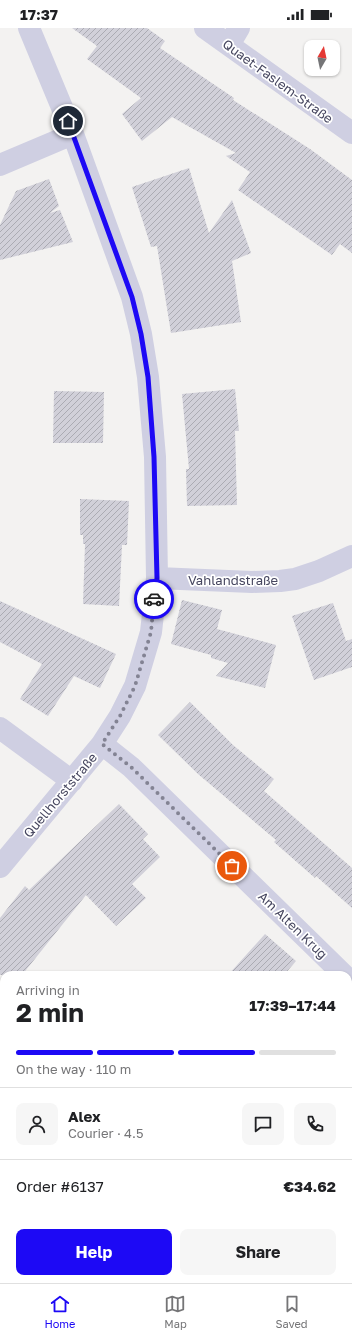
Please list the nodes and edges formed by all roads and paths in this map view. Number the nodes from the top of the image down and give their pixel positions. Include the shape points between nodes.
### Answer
1 (29, 28) edge
2 (205, 28) edge
3 (234, 36) edge
4 (352, 133) edge
5 (73, 134) junction
6 (0, 165) edge
7 (352, 556) edge
8 (157, 578) junction
9 (0, 728) edge
10 (102, 744) junction
11 (72, 781) junction
12 (0, 867) edge
13 (340, 971) edge

1 - 5 street, Quellhorststraße
2 - 3 street, Quaet-Faslem-Straße
3 - 4 street, Quaet-Faslem-Straße
5 - 6 street
5 - 8 street, Quellhorststraße via 132,297 141,334 148,377 154,457
7 - 8 street, Vahlandstraße via 296,579 280,581
8 - 10 street, Quellhorststraße via 151,632 135,686
9 - 11 street
10 - 11 street, Quellhorststraße
10 - 13 street, Am Alten Krug via 131,767
11 - 12 street, Quellhorststraße

